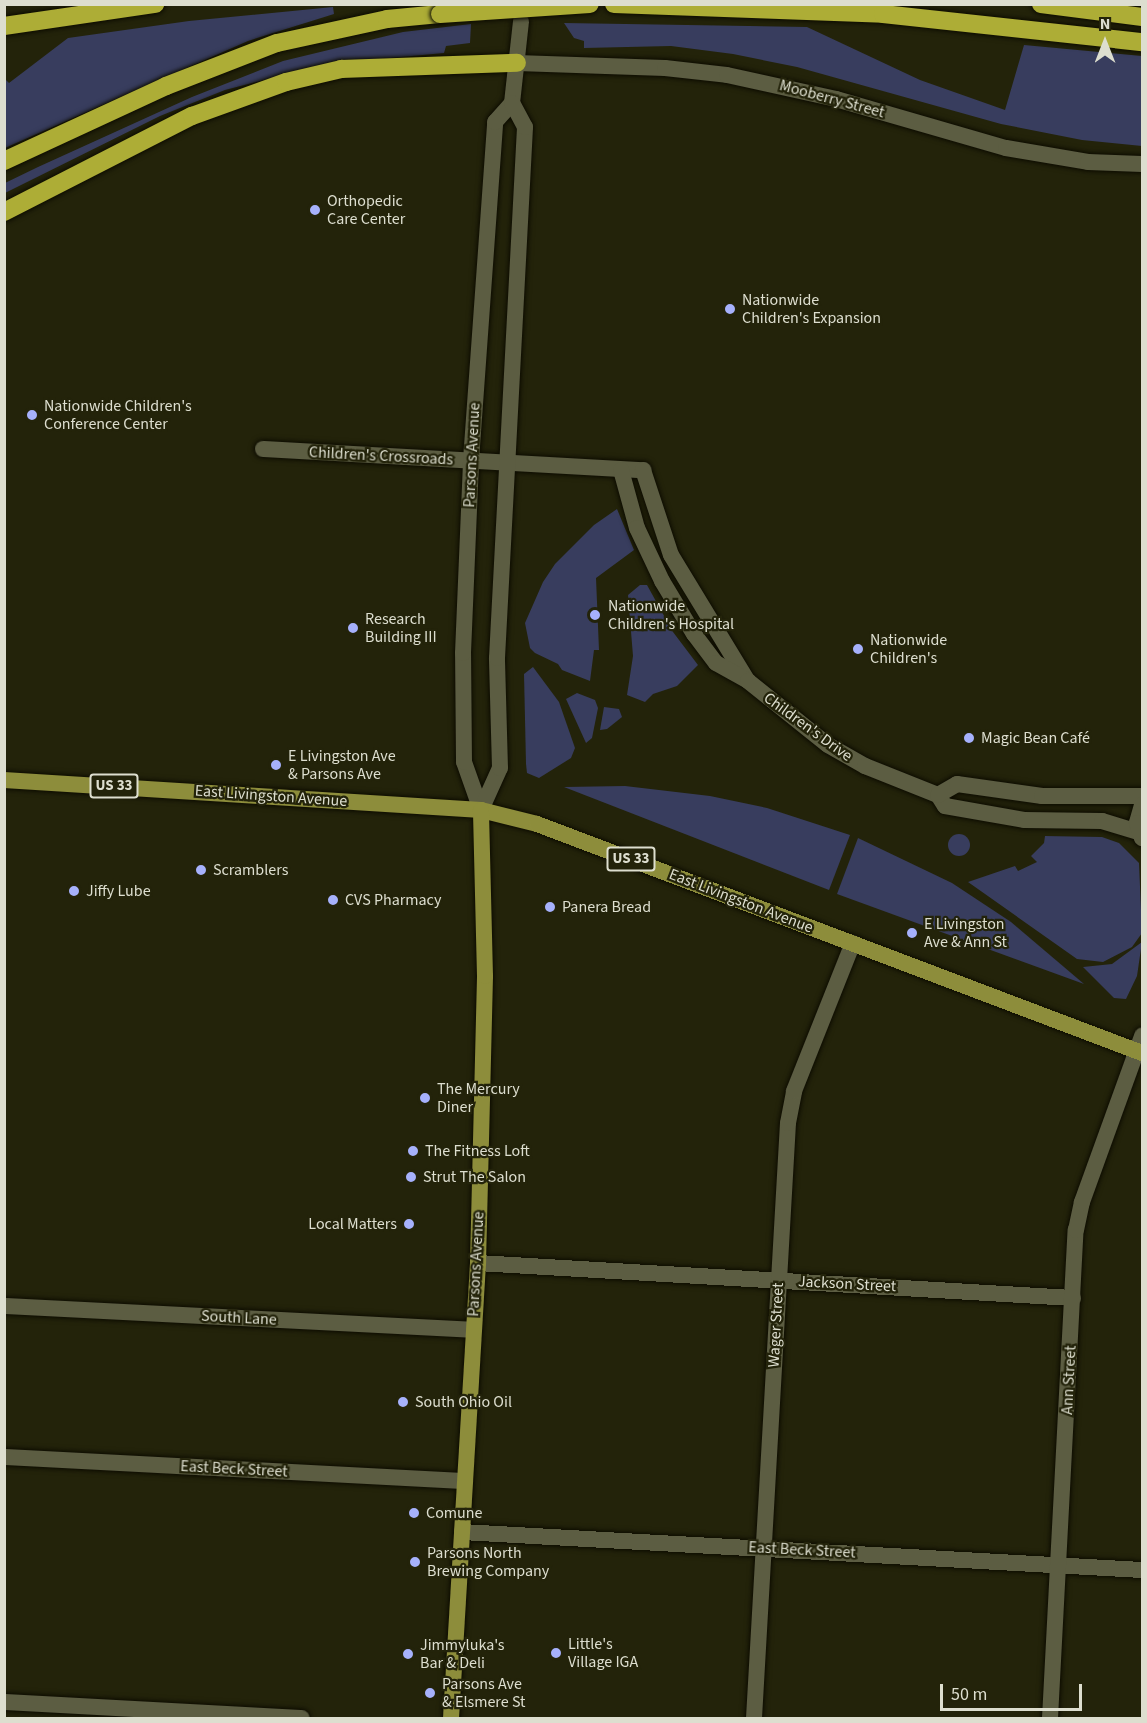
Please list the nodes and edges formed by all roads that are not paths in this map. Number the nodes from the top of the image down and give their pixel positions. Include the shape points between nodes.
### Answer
1 (154, 4) edge
2 (590, 4) edge
3 (614, 4) edge
4 (1041, 4) edge
5 (1143, 17) edge
6 (520, 21) dead end
7 (4, 26) edge
8 (1143, 42) edge
9 (517, 63) junction
10 (512, 103) junction
11 (4, 160) edge
12 (1143, 164) edge
13 (4, 212) edge
14 (264, 449) dead end
15 (471, 460) junction
16 (510, 463) junction
17 (621, 470) junction
18 (642, 470) joint
19 (748, 681) junction
20 (4, 780) edge
21 (938, 795) junction
22 (1143, 796) edge
23 (1143, 805) edge
24 (481, 810) junction
25 (1141, 835) edge
26 (853, 943) junction
27 (1141, 1046) edge
28 (478, 1263) junction
29 (778, 1280) junction
30 (1073, 1298) junction
31 (4, 1306) edge
32 (473, 1330) junction
33 (4, 1457) edge
34 (464, 1481) junction
35 (462, 1532) junction
36 (764, 1548) junction
37 (1059, 1566) junction
38 (1143, 1570) edge
39 (4, 1702) edge
40 (302, 1719) edge
41 (451, 1719) edge
42 (754, 1719) edge
43 (1050, 1719) edge

1 - 7 highway
2 - 11 highway, bridge via 387,19 277,43 166,87
3 - 8 highway via 781,8 959,21
4 - 5 highway
6 - 9 street, Parsons Avenue
9 - 10 street, Parsons Avenue
9 - 12 street, Mooberry Street via 665,68 727,75 836,99 1006,148 1088,162
9 - 13 highway via 341,69 286,82 192,116
10 - 15 street, Parsons Avenue via 495,122
10 - 16 street, Parsons Avenue via 525,127
14 - 15 street, Children's Crossroads
15 - 16 street, Children's Crossroads
15 - 24 street, Parsons Avenue via 463,653 464,762
16 - 17 street, Children's Crossroads
16 - 24 street, Parsons Avenue via 497,658 500,768
17 - 18 street, Children's Crossroads
17 - 19 street, Children's Drive via 638,528 662,581 716,663
18 - 19 street, Children's Drive via 668,550
19 - 21 street, Children's Drive via 828,745 865,766
20 - 24 main road, East Livingston Avenue / US 33
21 - 22 street via 957,784 1042,796
21 - 25 street, Children's Drive via 945,806 980,813 1024,820 1102,821
23 - 25 street via 1138,813
24 - 26 main road, East Livingston Avenue / US 33 via 537,824
24 - 28 main road, Parsons Avenue via 485,976
26 - 27 main road, East Livingston Avenue / US 33
26 - 29 street, Wager Street via 794,1091 788,1124
27 - 30 street, Ann Street via 1078,1214
28 - 29 street, Jackson Street
28 - 32 main road, Parsons Avenue
29 - 30 street, Jackson Street
29 - 36 street, Wager Street
30 - 37 street, Ann Street
31 - 32 street, South Lane
32 - 34 main road, Parsons Avenue
33 - 34 street, East Beck Street
34 - 35 main road, Parsons Avenue
35 - 36 street, East Beck Street
35 - 41 main road, Parsons Avenue
36 - 37 street, East Beck Street
36 - 42 street, Wager Street
37 - 38 street, East Beck Street
37 - 43 street, Ann Street
39 - 40 street

